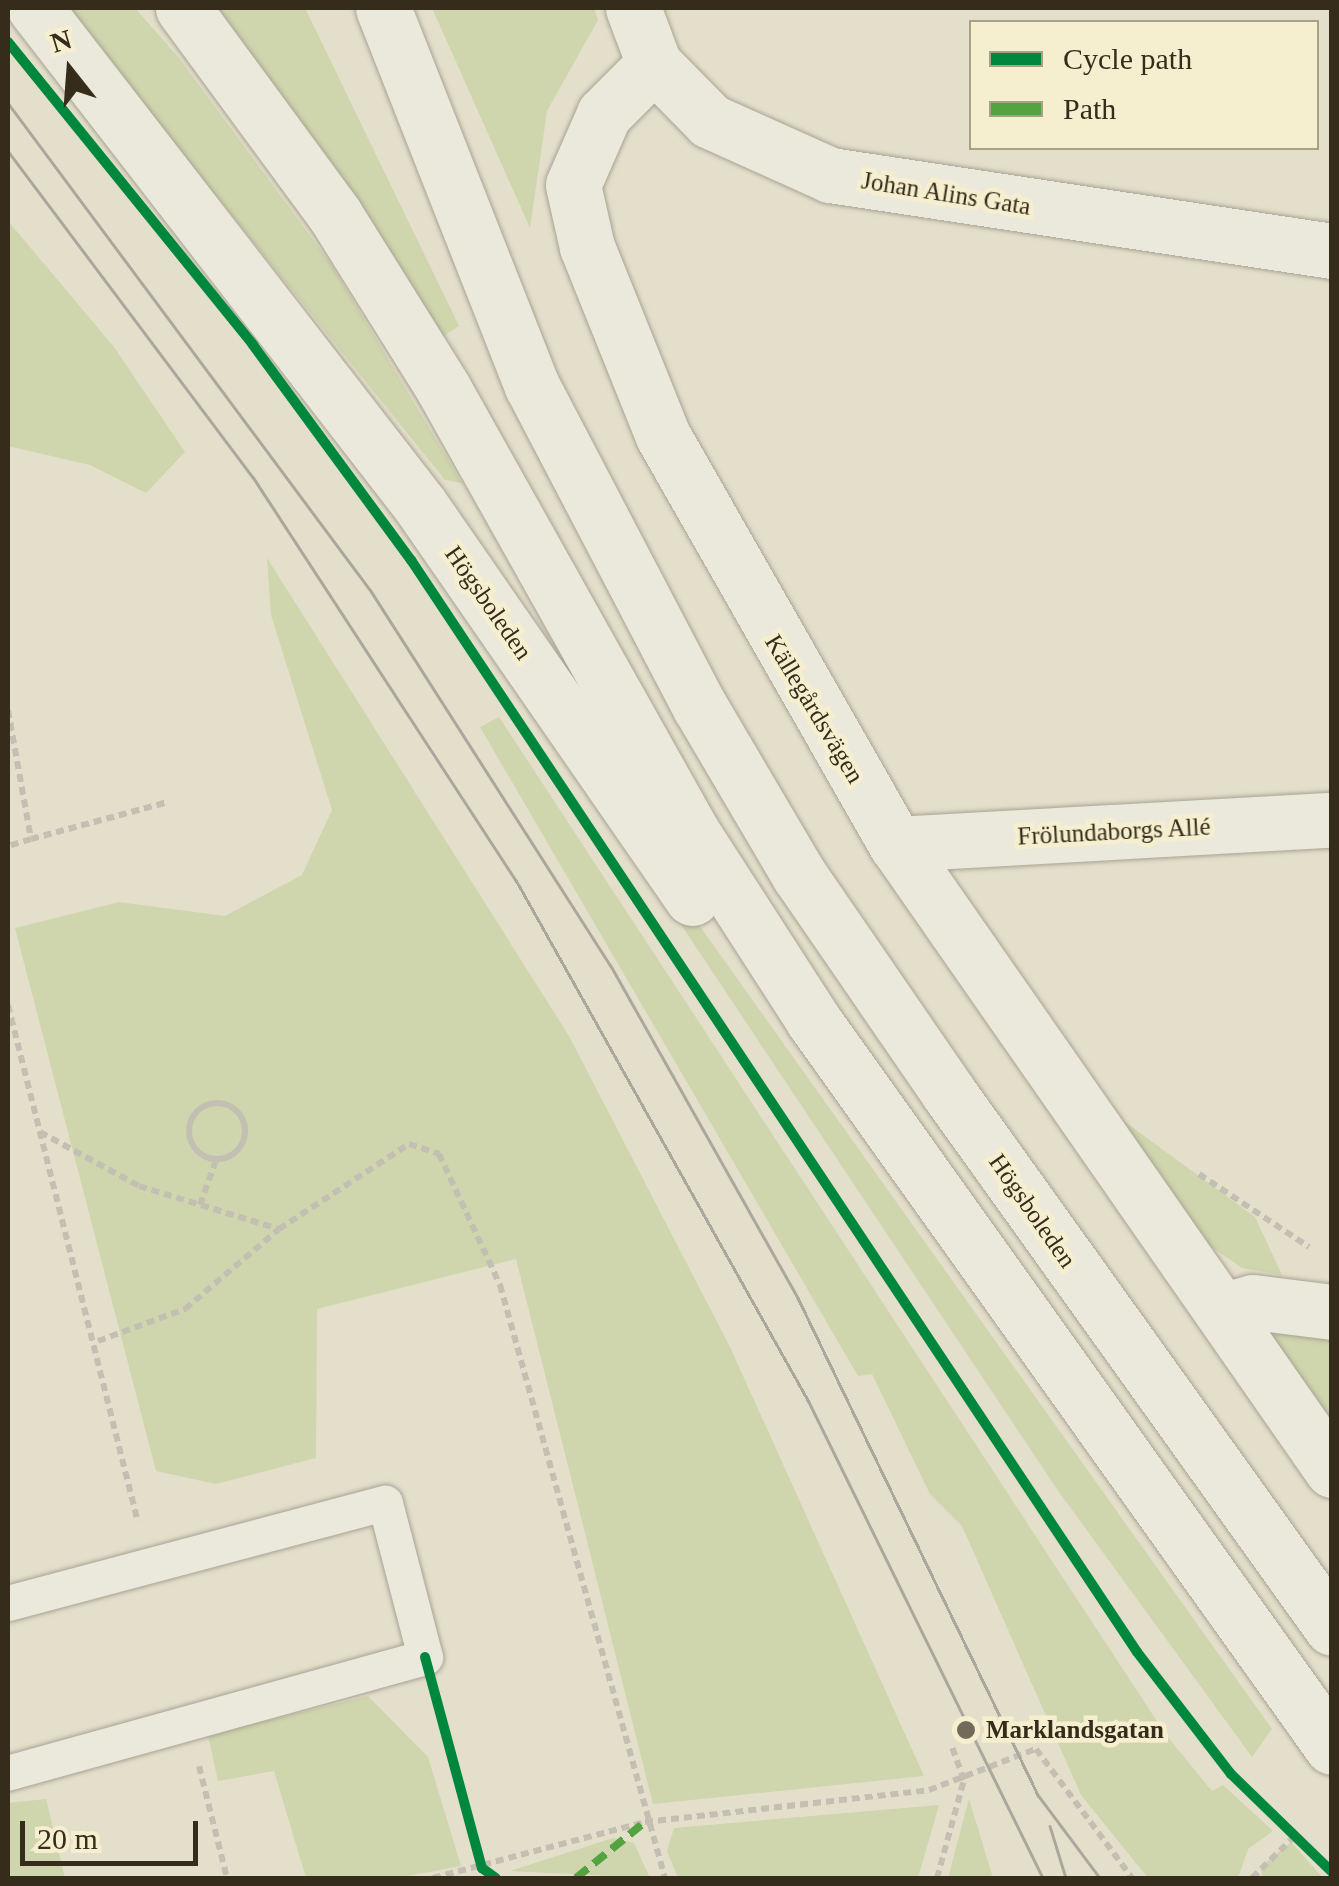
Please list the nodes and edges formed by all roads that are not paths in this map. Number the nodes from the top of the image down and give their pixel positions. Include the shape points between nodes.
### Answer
1 (35, 8) edge
2 (183, 8) edge
3 (343, 8) edge
4 (382, 8) edge
5 (632, 8) edge
6 (654, 64) junction
7 (1332, 251) edge
8 (626, 578) junction
9 (1332, 820) edge
10 (896, 844) junction
11 (940, 1198) junction
12 (1225, 1310) junction
13 (1332, 1312) edge
14 (1332, 1470) edge
15 (8, 1603) edge
16 (1332, 1628) edge
17 (1332, 1747) edge
18 (8, 1773) edge

1 - 11 main road, Högsboleden via 420,505 786,1032
2 - 11 main road, Högsboleden via 335,215 692,832
3 - 8 main road, Högsboleden via 485,335 560,483
4 - 8 main road, Högsboleden via 532,386
5 - 6 main road, Johan Alins Gata
6 - 7 main road, Johan Alins Gata via 710,121 830,175
6 - 10 main road, Källegårdsvägen via 580,153 574,185 587,246 717,542
8 - 16 main road, Högsboleden via 799,875
9 - 10 main road, Frölundaborgs Allé
10 - 12 main road, Källegårdsvägen
11 - 17 main road, Högsboleden
12 - 13 main road via 1253,1302
12 - 14 main road, Källegårdsvägen
15 - 18 lane via 385,1503 425,1657

